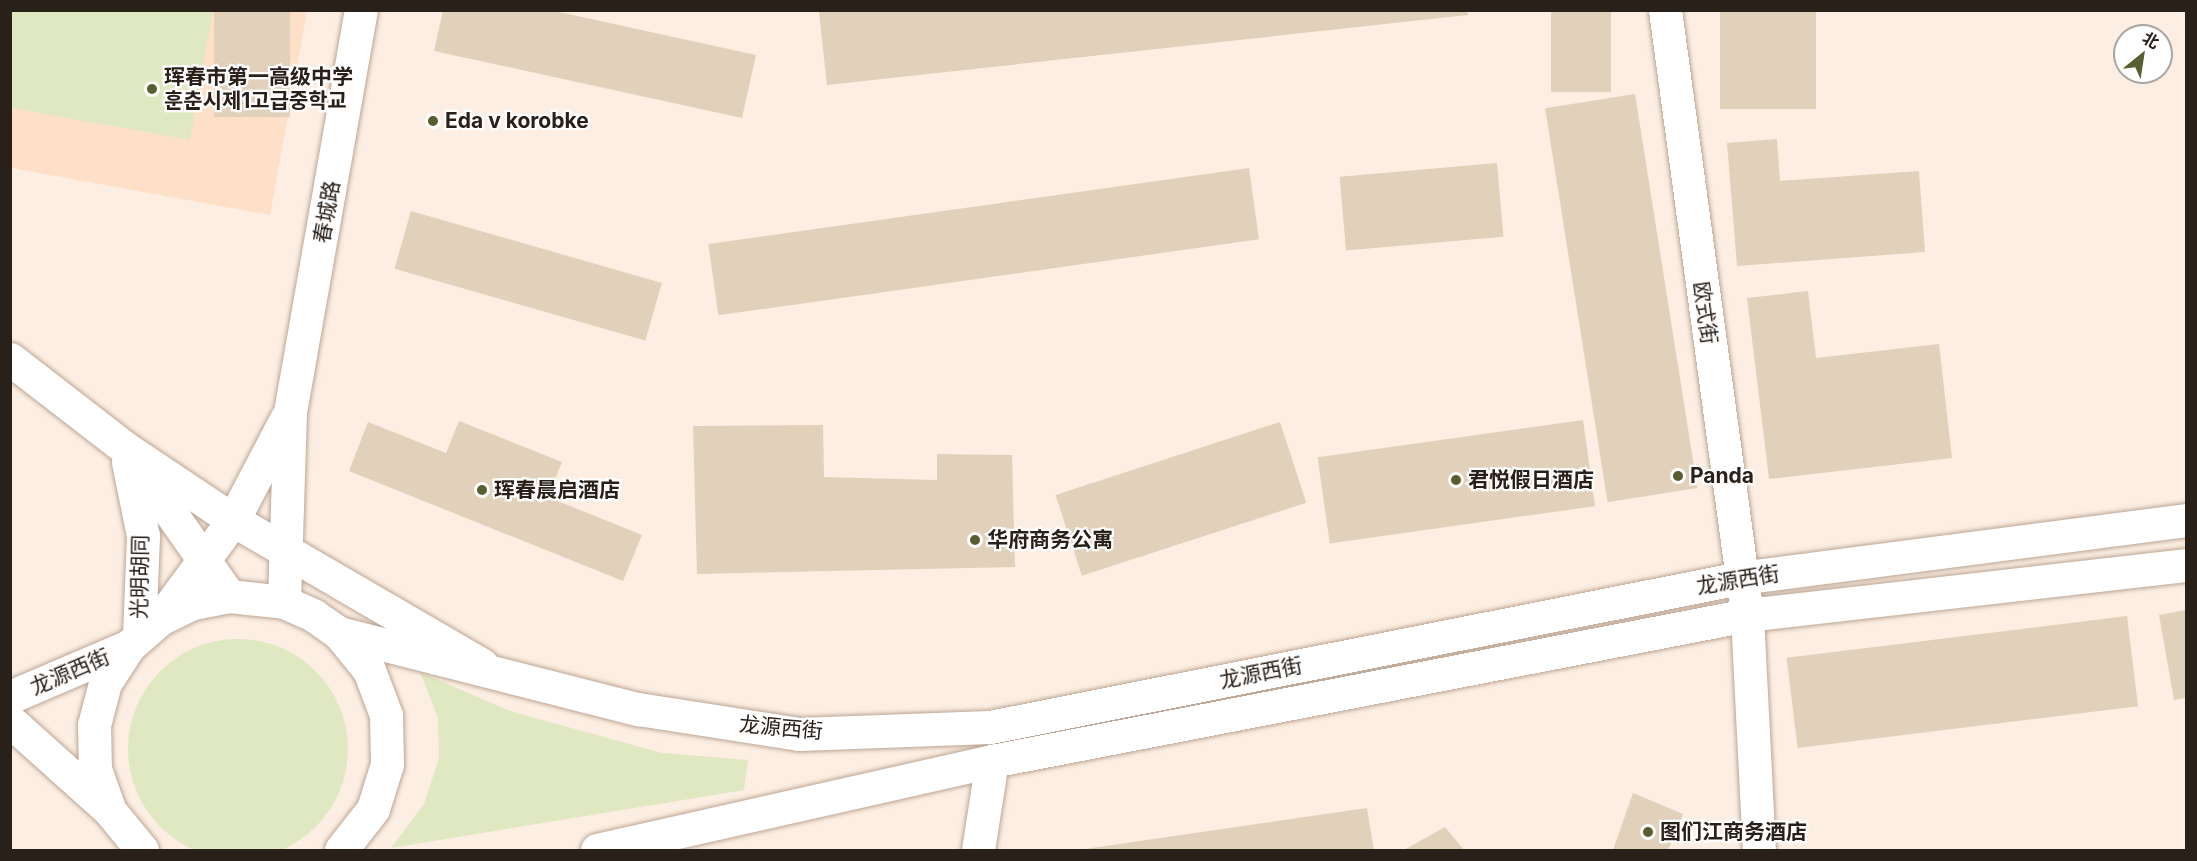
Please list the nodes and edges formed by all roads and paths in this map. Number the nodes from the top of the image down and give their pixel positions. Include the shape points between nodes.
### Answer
1 (361, 10) edge
2 (1665, 10) edge
3 (10, 359) edge
4 (290, 412) junction
5 (125, 448) junction
6 (232, 520) junction
7 (2187, 520) edge
8 (286, 552) junction
9 (202, 561) junction
10 (2187, 565) edge
11 (1740, 578) junction
12 (229, 596) junction
13 (284, 602) junction
14 (1747, 615) junction
15 (339, 633) junction
16 (143, 634) junction
17 (507, 679) junction
18 (10, 697) edge
19 (10, 721) edge
20 (992, 761) junction
21 (110, 811) junction
22 (137, 848) edge
23 (341, 850) edge
24 (597, 850) edge
25 (978, 850) edge
26 (1758, 850) edge

1 - 4 main road, 春城路
2 - 11 main road, 欧式街
3 - 5 main road, 光明胡同
4 - 6 main road
4 - 8 main road
5 - 6 main road
5 - 9 main road, 光明胡同
5 - 16 main road, 光明胡同 via 143,536
6 - 8 main road
6 - 9 main road
7 - 11 main road, 龙源西街
8 - 13 main road
8 - 17 main road
9 - 12 main road, 光明胡同
9 - 16 main road
10 - 14 main road, 龙源西街
11 - 14 main road, 欧式街
11 - 17 main road, 龙源西街 via 990,727 799,734 638,709
12 - 13 main road, 龙源西街
12 - 16 main road, 龙源西街 via 193,603
13 - 15 main road
14 - 20 main road, 龙源西街
14 - 26 main road, 欧式街
15 - 17 main road, 龙源西街
15 - 23 main road via 374,682 386,715 387,764 373,809
16 - 18 main road, 龙源西街
16 - 21 main road via 105,683 94,725 95,769
19 - 21 main road
20 - 24 main road, 龙源西街
20 - 25 main road
21 - 22 main road

